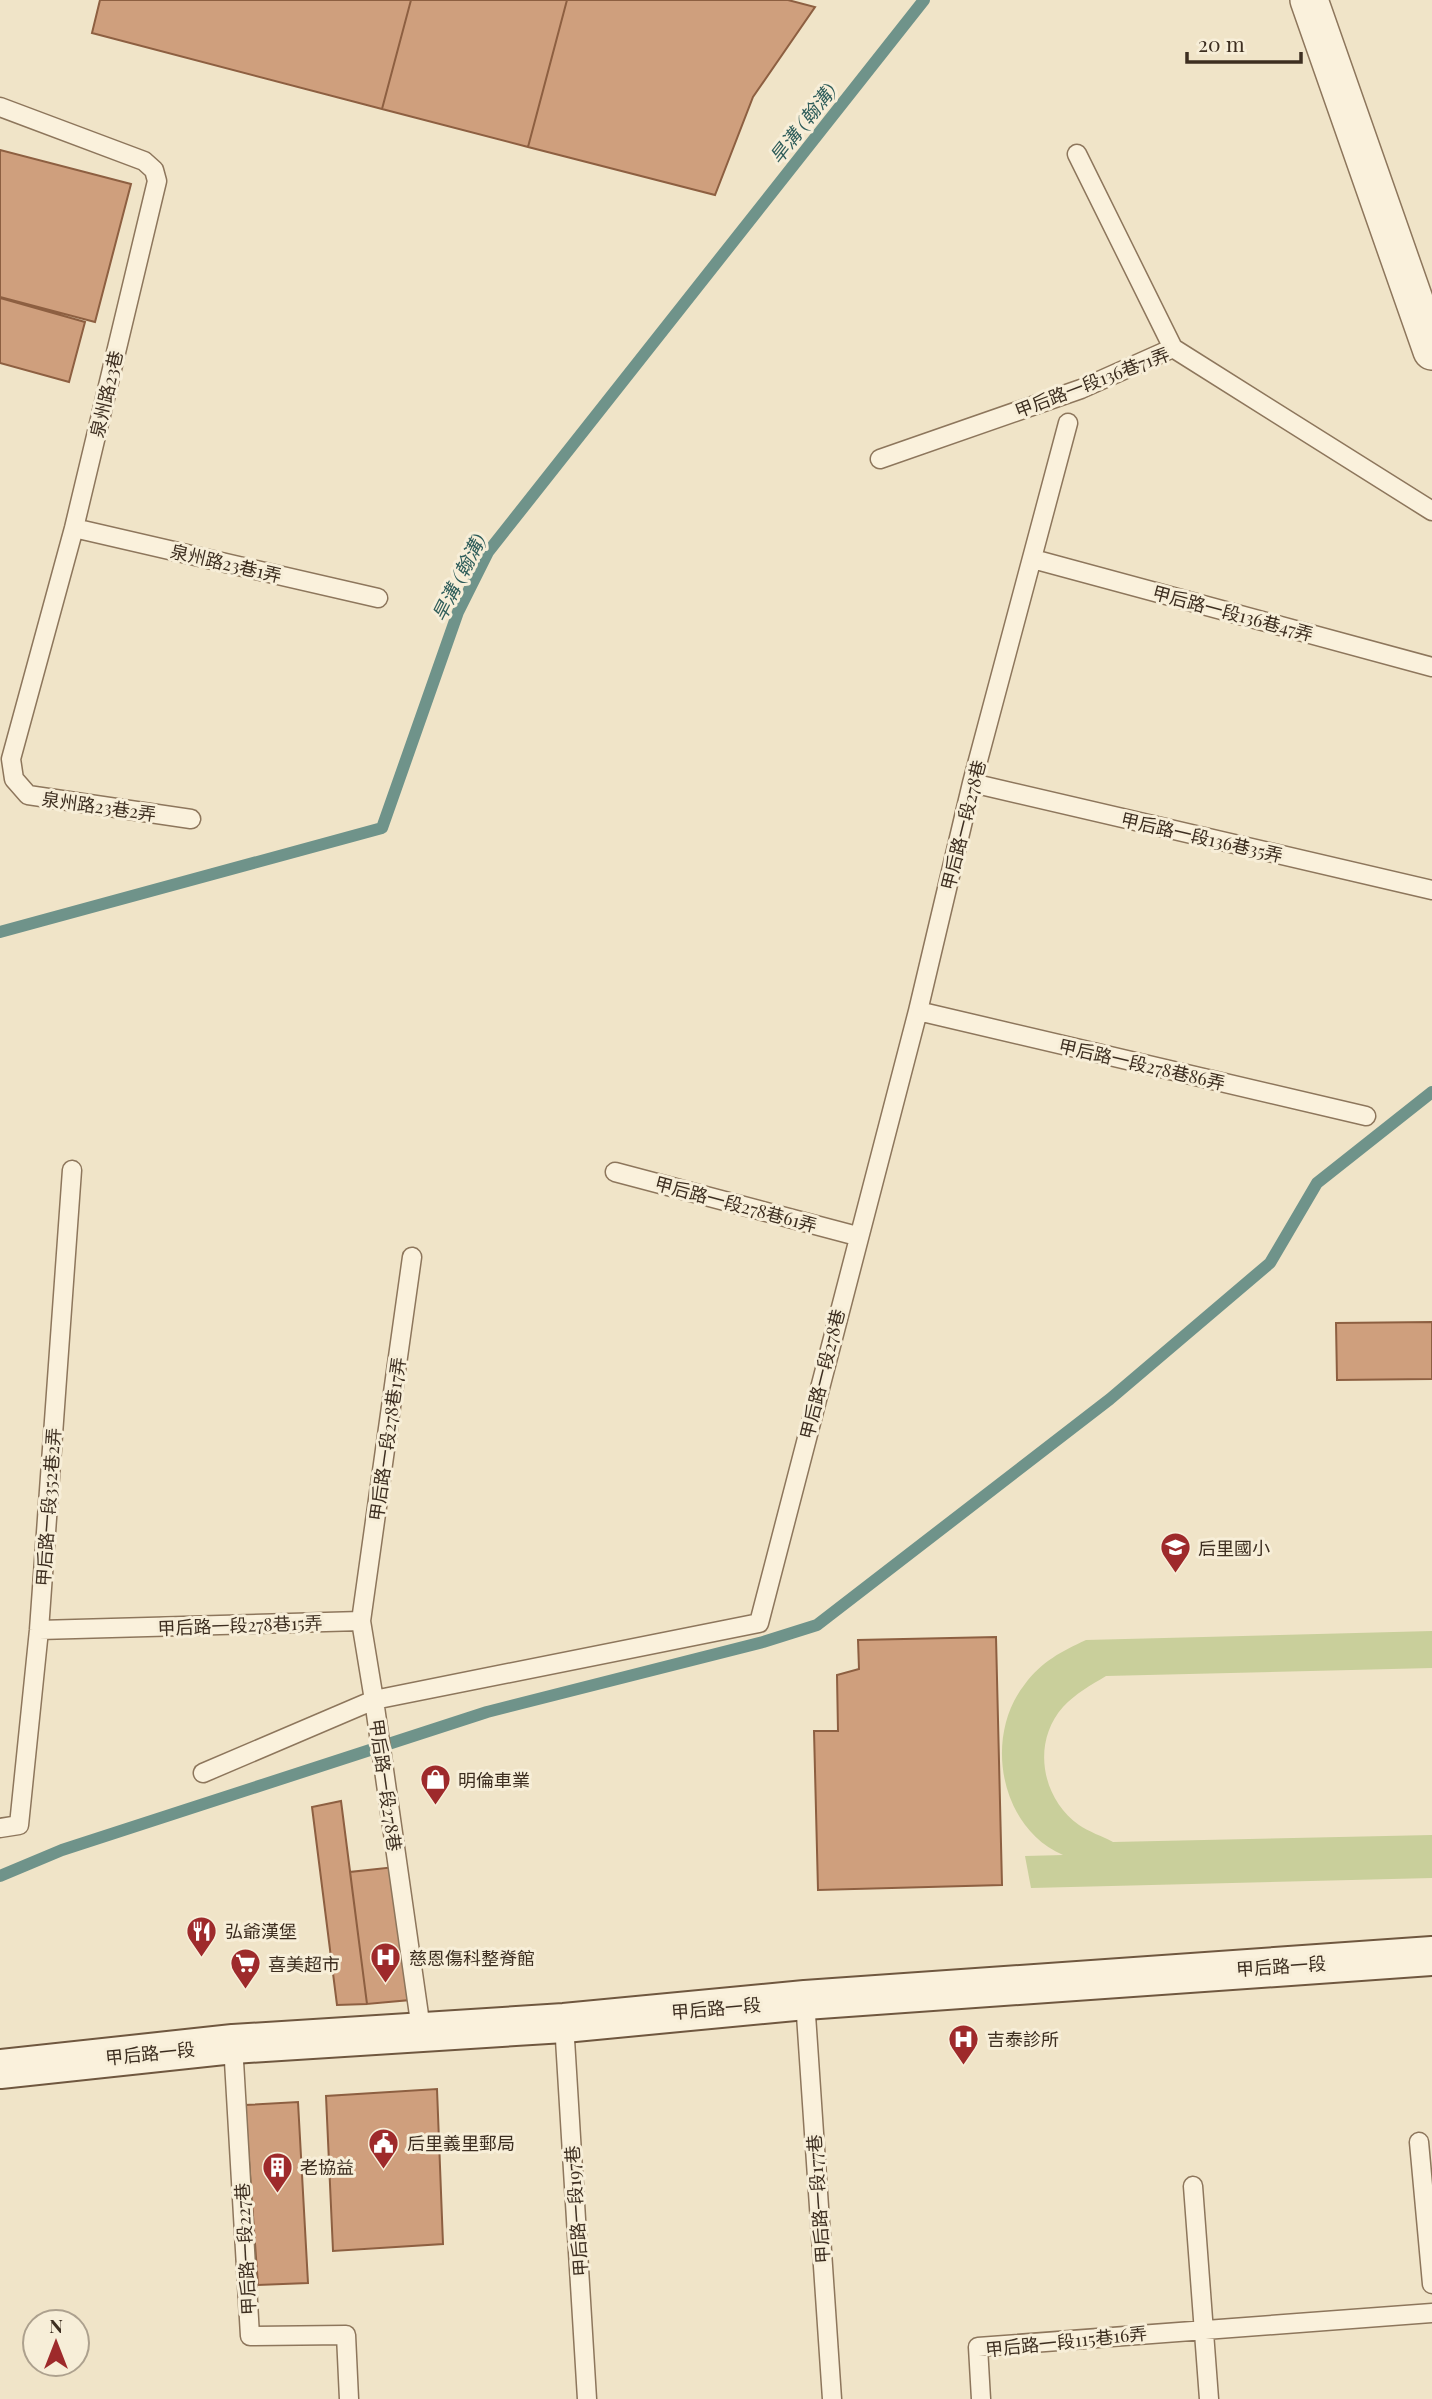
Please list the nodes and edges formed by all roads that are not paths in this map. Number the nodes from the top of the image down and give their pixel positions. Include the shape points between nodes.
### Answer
1 (1309, 0) edge
2 (0, 107) edge
3 (1077, 154) dead end
4 (1174, 348) junction
5 (1432, 351) edge
6 (1068, 424) dead end
7 (880, 459) dead end
8 (1432, 512) edge
9 (74, 528) junction
10 (1033, 559) junction
11 (378, 598) dead end
12 (1432, 667) edge
13 (14, 779) joint
14 (972, 783) junction
15 (191, 819) dead end
16 (1432, 890) edge
17 (918, 1011) junction
18 (1366, 1116) dead end
19 (72, 1170) dead end
20 (615, 1172) dead end
21 (857, 1236) junction
22 (412, 1257) dead end
23 (361, 1622) junction
24 (39, 1630) junction
25 (374, 1700) junction
26 (204, 1773) dead end
27 (0, 1828) edge
28 (1432, 1956) edge
29 (805, 2000) junction
30 (564, 2022) junction
31 (421, 2029) junction
32 (233, 2044) junction
33 (0, 2070) edge
34 (1419, 2142) dead end
35 (1193, 2186) dead end
36 (1432, 2284) edge
37 (1432, 2313) edge
38 (1204, 2328) junction
39 (349, 2399) edge
40 (587, 2399) edge
41 (832, 2399) edge
42 (981, 2399) edge
43 (1209, 2399) edge

1 - 5 street
2 - 9 lane, 泉州路23巷 via 144,161 157,181
3 - 4 lane
4 - 7 lane, 甲后路一段136巷71弄 via 1082,389
4 - 8 lane, 甲后路一段136巷71弄
6 - 10 lane, 甲后路一段278巷
9 - 11 lane, 泉州路23巷1弄
9 - 13 lane, 泉州路23巷 via 11,760
10 - 12 lane, 甲后路一段136巷47弄
10 - 14 lane, 甲后路一段278巷
13 - 15 lane, 泉州路23巷2弄 via 28,795
14 - 16 lane, 甲后路一段136巷35弄
14 - 17 lane, 甲后路一段278巷
17 - 18 lane, 甲后路一段278巷86弄
17 - 21 lane, 甲后路一段278巷
19 - 24 lane, 甲后路一段352巷2弄
20 - 21 lane, 甲后路一段278巷61弄
21 - 25 lane, 甲后路一段278巷 via 758,1623
22 - 23 lane, 甲后路一段278巷17弄
23 - 24 lane, 甲后路一段278巷15弄
23 - 25 lane
24 - 27 lane, 甲后路一段352巷2弄 via 19,1825
25 - 26 lane
25 - 31 lane, 甲后路一段278巷
28 - 29 main road, 甲后路一段
29 - 30 main road, 甲后路一段
29 - 41 lane, 甲后路一段177巷
30 - 31 main road, 甲后路一段
30 - 40 lane, 甲后路一段197巷
31 - 32 main road, 甲后路一段
32 - 33 main road, 甲后路一段
32 - 39 lane, 甲后路一段227巷 via 250,2336 346,2335
34 - 36 lane
35 - 38 lane
37 - 38 lane, 甲后路一段115巷16弄
38 - 42 lane, 甲后路一段115巷16弄 via 978,2347
38 - 43 lane

